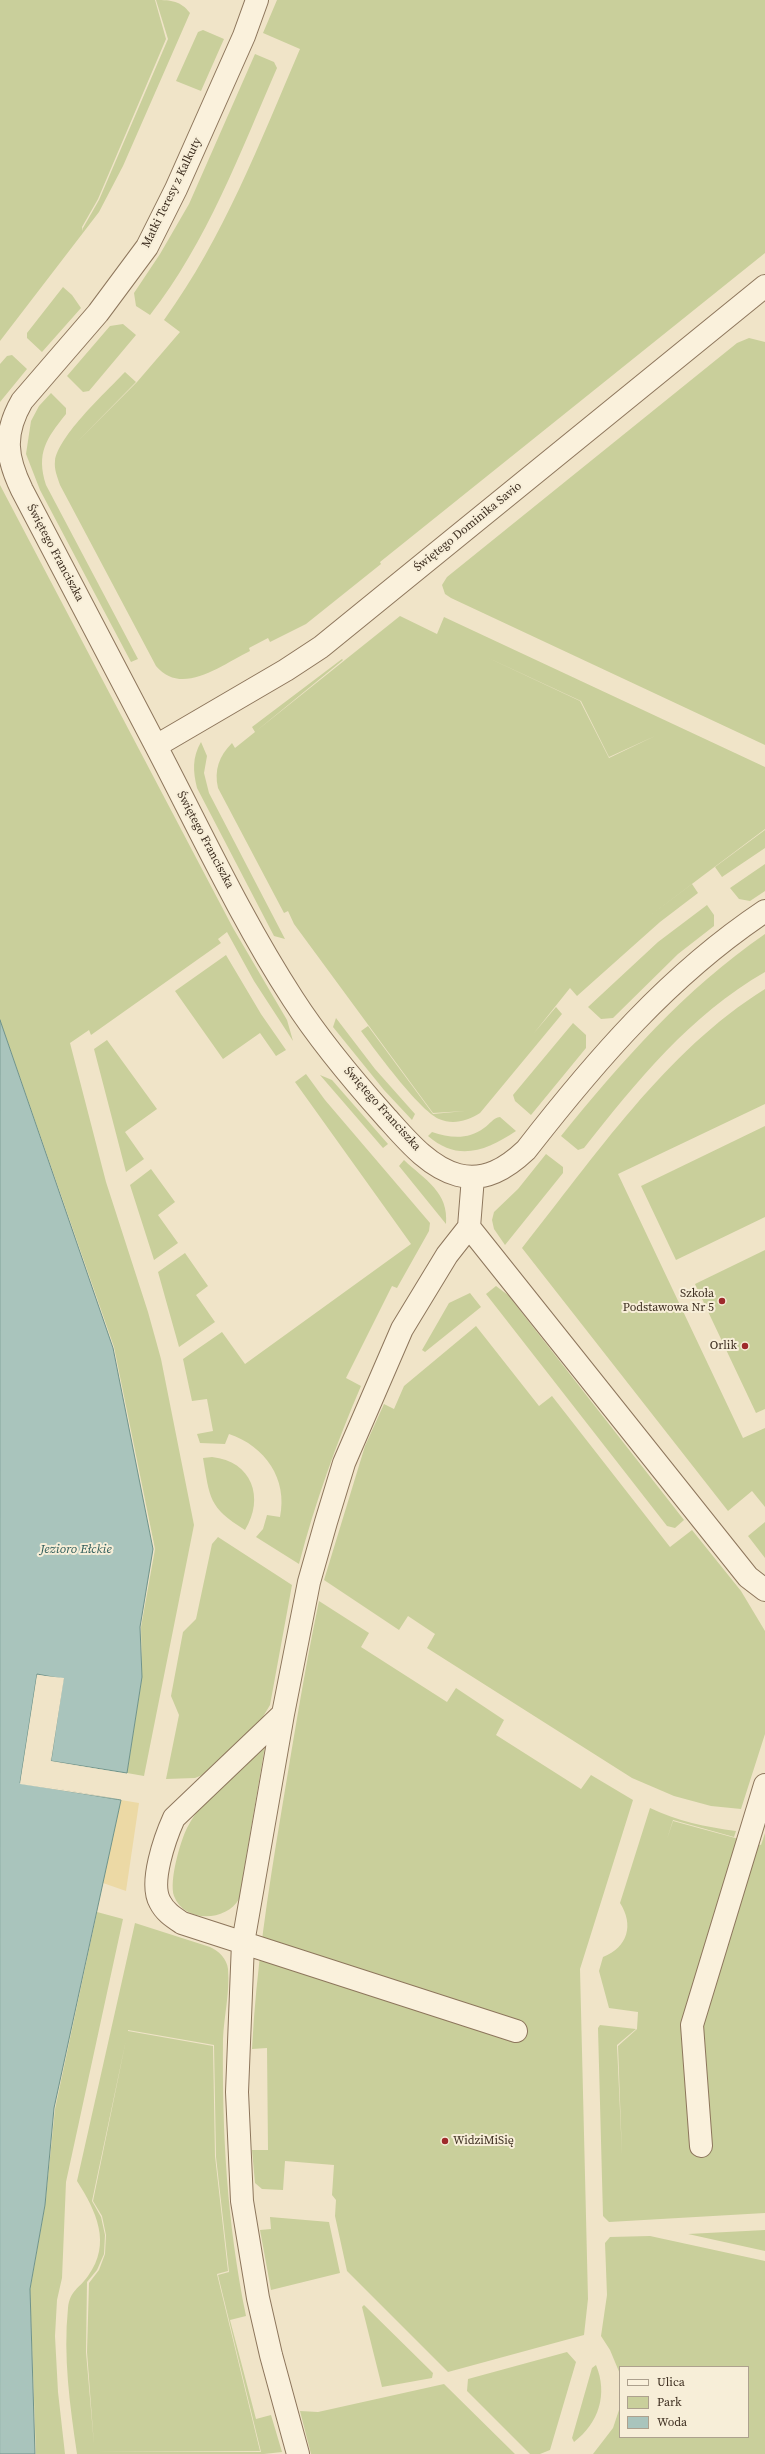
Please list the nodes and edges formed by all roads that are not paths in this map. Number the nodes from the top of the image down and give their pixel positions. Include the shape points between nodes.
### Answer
1 (258, 0) edge
2 (764, 288) edge
3 (8, 447) joint
4 (156, 746) junction
5 (765, 911) edge
6 (473, 1177) junction
7 (469, 1227) junction
8 (765, 1590) edge
9 (283, 1714) junction
10 (765, 1784) edge
11 (243, 1943) junction
12 (516, 2031) dead end
13 (701, 2146) dead end
14 (298, 2454) edge

1 - 3 street, Matki Teresy z Kalkuty via 183,175 148,246 98,313 22,401 15,413
2 - 4 street, Świętego Dominika Savio via 320,647 286,670
3 - 4 street, Świętego Franciszka via 9,460 16,478
4 - 6 street, Świętego Franciszka via 251,928 293,999 322,1040 354,1081 408,1141 429,1160 444,1169 457,1175
5 - 6 street via 694,963 654,1000 612,1044 526,1150 512,1163 492,1174
6 - 7 street
7 - 8 street via 743,1572
7 - 9 street via 447,1255 402,1329 344,1463 309,1582
9 - 11 street
9 - 11 street via 174,1818 165,1838 156,1886 159,1902 169,1915 182,1923
10 - 13 street via 692,2025
11 - 12 street
11 - 14 street via 237,2092 242,2201 258,2298

